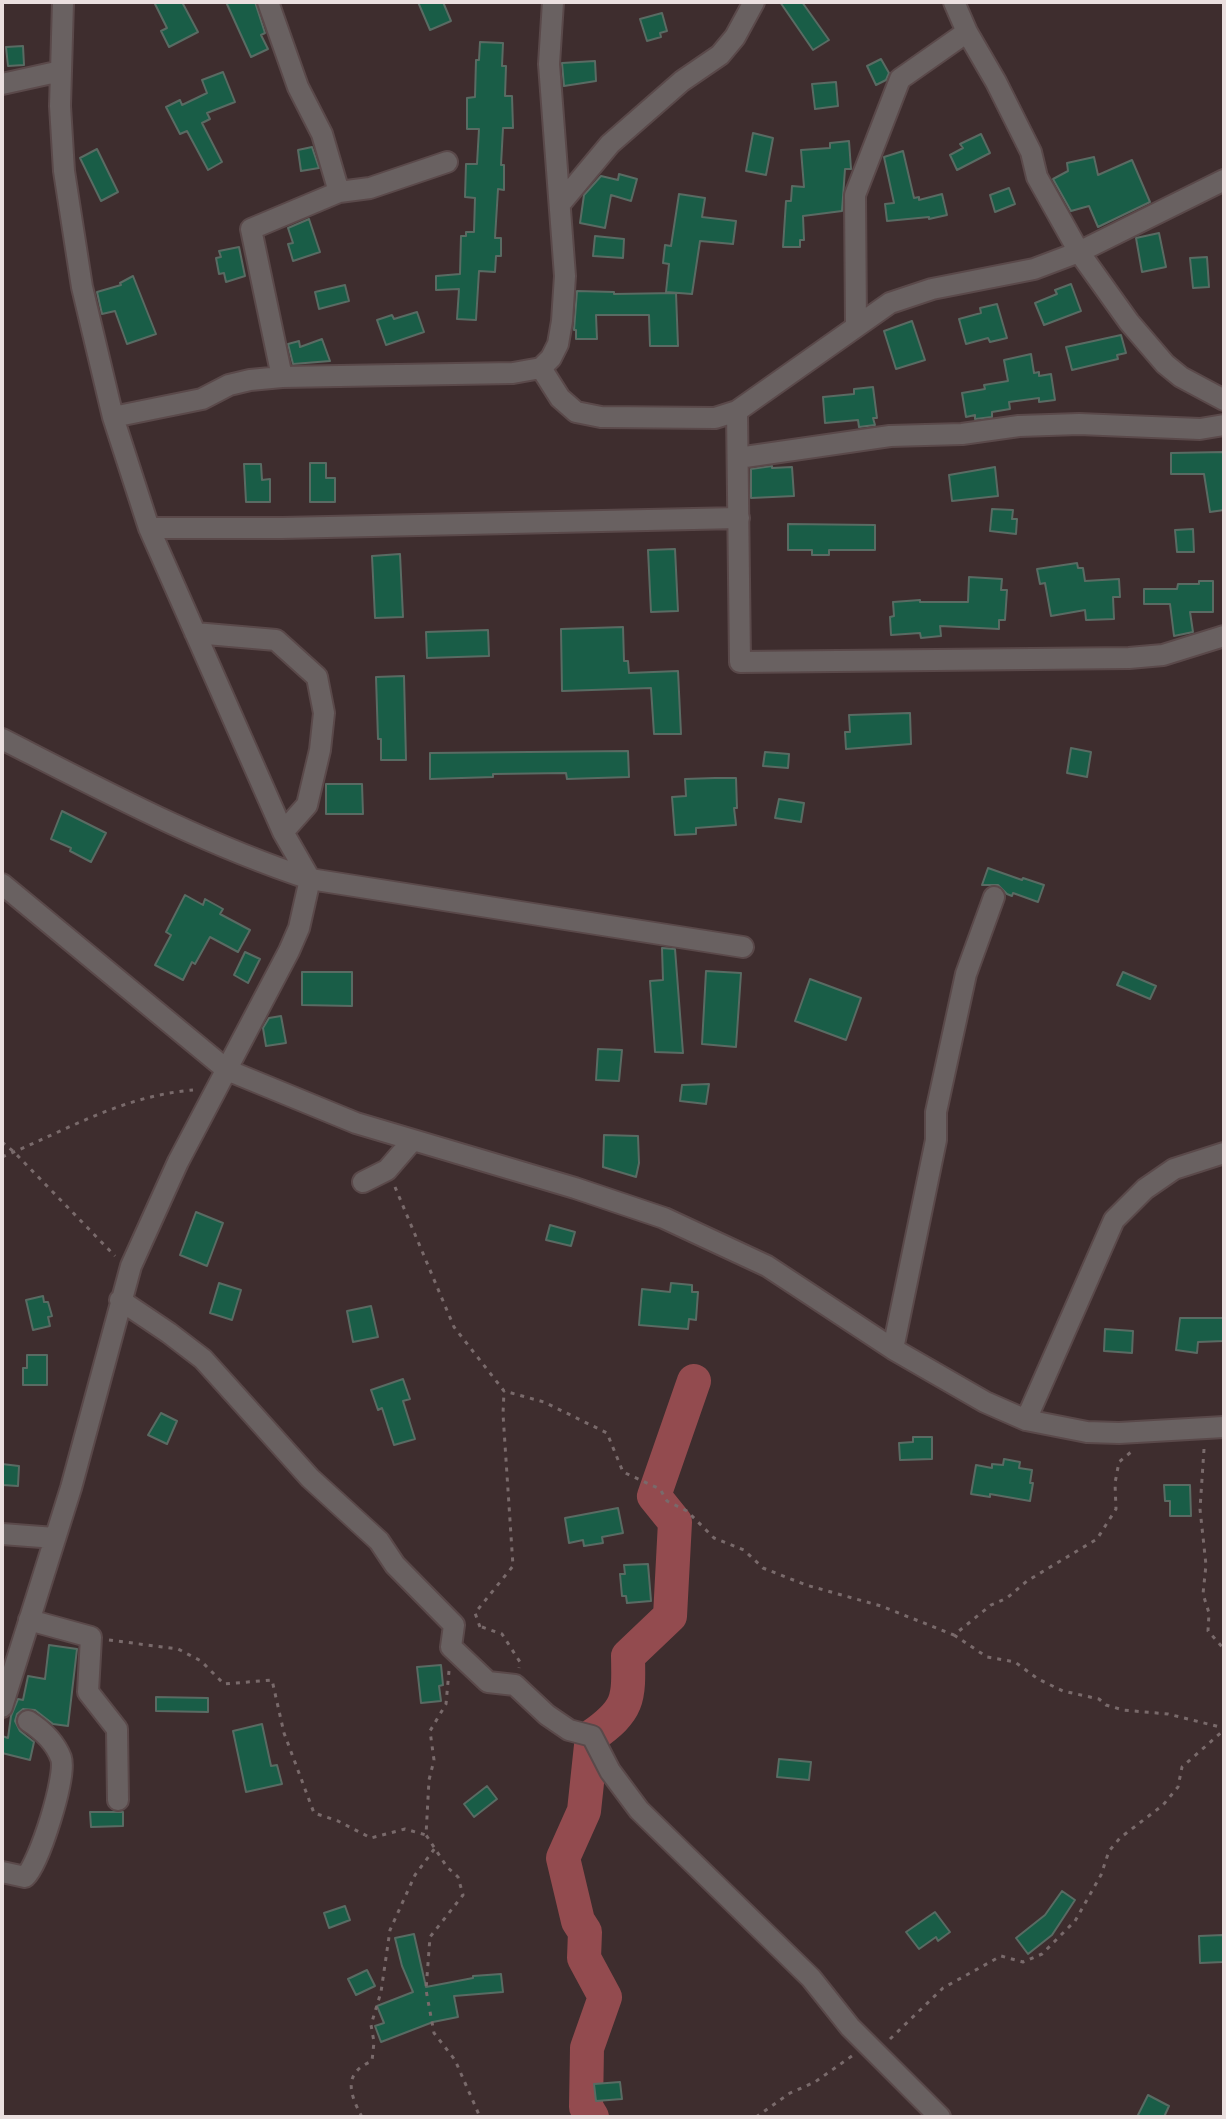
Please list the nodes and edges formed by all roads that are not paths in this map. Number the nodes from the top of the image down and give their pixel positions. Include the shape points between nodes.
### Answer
1 (63, 2) edge
2 (268, 2) edge
3 (553, 2) edge
4 (754, 2) edge
5 (954, 2) edge
6 (967, 32) junction
7 (61, 71) junction
8 (2, 84) edge
9 (447, 162) dead end
10 (1224, 180) edge
11 (339, 192) junction
12 (560, 204) junction
13 (1079, 252) junction
14 (856, 325) junction
15 (541, 368) junction
16 (282, 377) junction
17 (1221, 395) edge
18 (737, 411) junction
19 (113, 417) junction
20 (1224, 425) edge
21 (738, 458) junction
22 (739, 518) junction
23 (149, 528) junction
24 (195, 633) junction
25 (1224, 636) edge
26 (2, 739) edge
27 (283, 832) junction
28 (310, 879) junction
29 (2, 884) edge
30 (994, 897) dead end
31 (743, 947) dead end
32 (222, 1078) junction
33 (412, 1141) junction
34 (1224, 1153) edge
35 (363, 1182) dead end
36 (120, 1300) junction
37 (893, 1349) junction
38 (1026, 1420) junction
39 (1214, 1428) edge
40 (2, 1534) edge
41 (55, 1538) junction
42 (29, 1620) junction
43 (2, 1707) edge
44 (28, 1721) dead end
45 (118, 1800) dead end
46 (2, 1872) edge
47 (940, 2117) edge

1 - 7 street
2 - 11 street via 298,87 322,134
3 - 12 street via 550,94
4 - 12 street via 720,55 610,144
5 - 6 street
6 - 13 street
6 - 14 street via 900,79 855,195
7 - 8 street
7 - 19 street via 63,159 74,245
9 - 11 street via 370,188
10 - 13 street
11 - 16 street via 251,229
12 - 15 street via 562,321 558,344
13 - 14 street via 1034,269 932,289 890,303
13 - 17 street via 1165,364
14 - 18 street
15 - 16 street via 513,373
15 - 18 street via 576,412 715,418
16 - 19 street via 250,380 202,399
18 - 21 street
19 - 23 street
20 - 21 street via 1019,426 890,436
21 - 22 street
22 - 23 street
22 - 25 street via 740,662 1129,658 1163,655
23 - 24 street
24 - 27 street
24 - 27 street via 276,640 317,677 324,713 320,750 307,805
26 - 28 street via 185,832
27 - 28 street
28 - 31 street
28 - 32 street via 289,951
29 - 32 street
30 - 37 street via 962,990
32 - 33 street
32 - 36 street via 178,1162
33 - 35 street via 387,1170
33 - 37 street via 664,1218 767,1266
34 - 38 street via 1174,1169 1114,1220
36 - 41 street
36 - 47 street via 203,1359 310,1478 379,1541 395,1565 454,1625 451,1647 488,1682 515,1685 569,1730 592,1736 639,1810 811,1978 850,2027
37 - 38 street
38 - 39 street via 1087,1432
40 - 41 street
41 - 42 street
42 - 43 street
42 - 45 street via 91,1637 88,1692 117,1729
44 - 46 street via 44,1731 62,1760 59,1787 32,1870 25,1877

